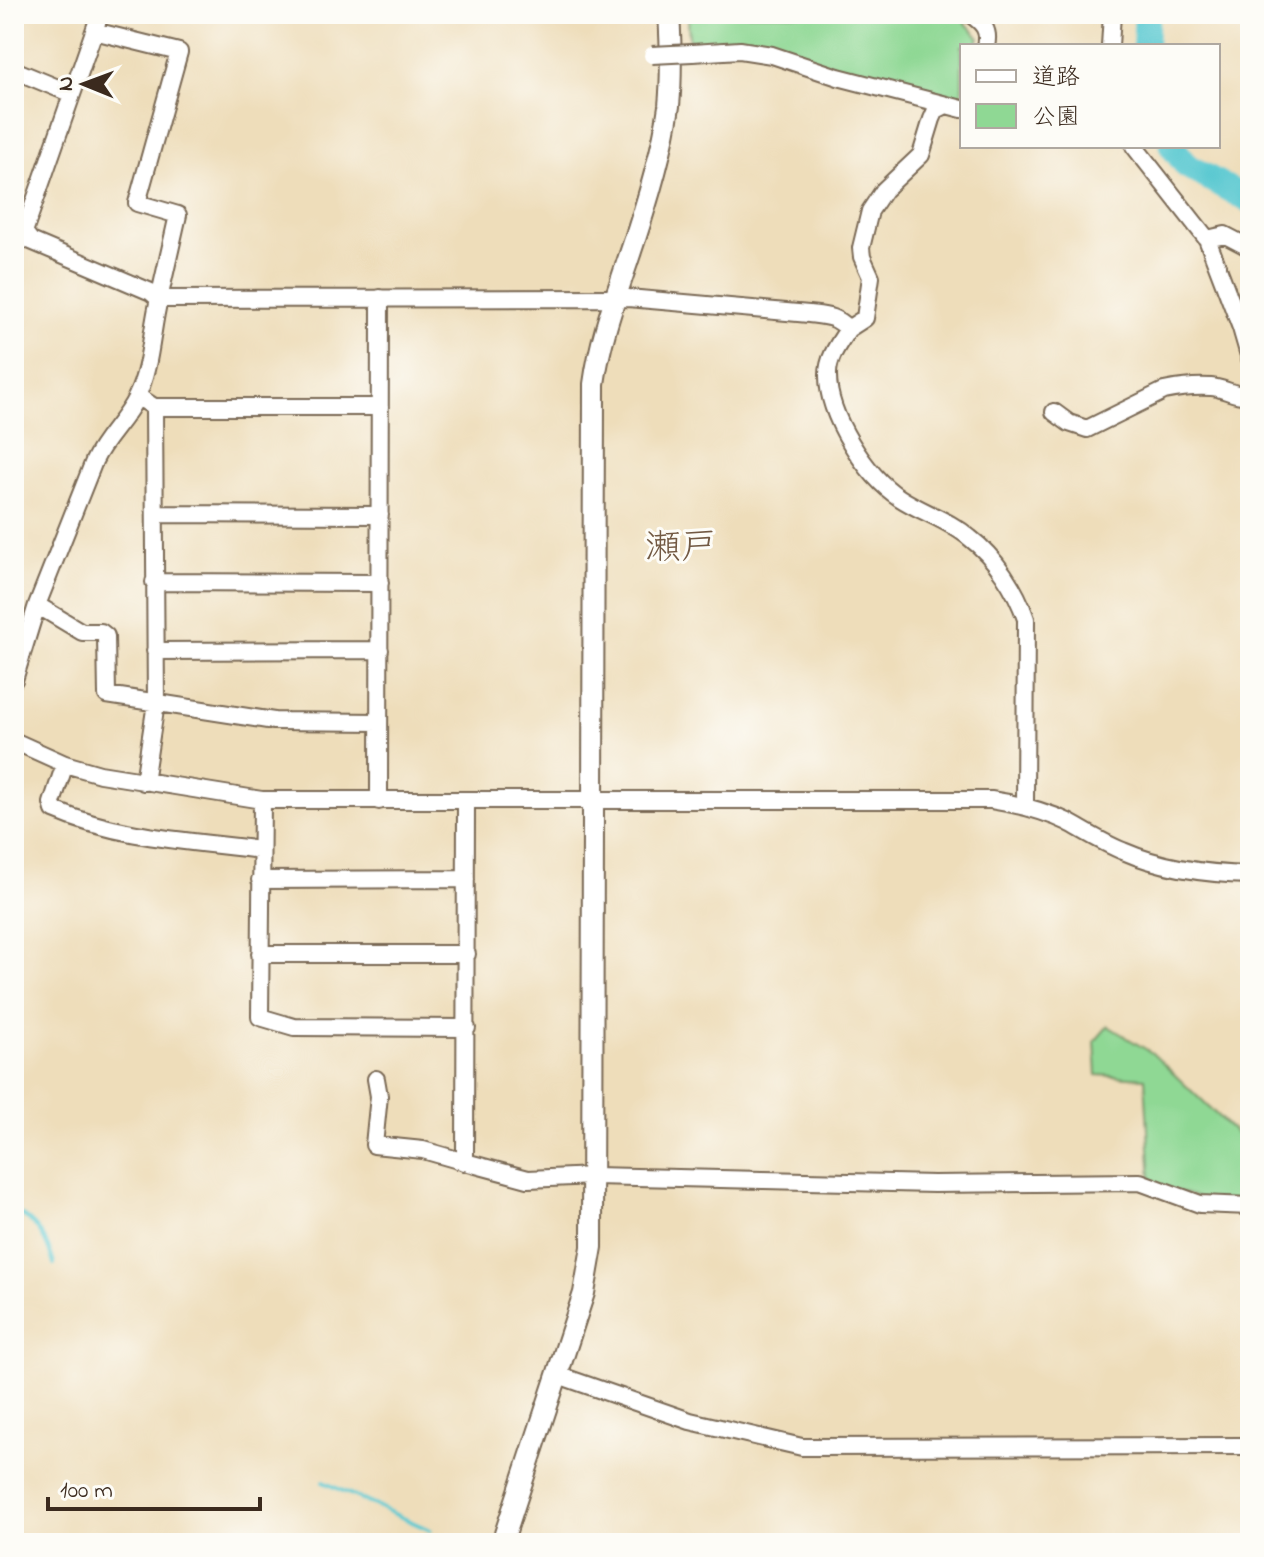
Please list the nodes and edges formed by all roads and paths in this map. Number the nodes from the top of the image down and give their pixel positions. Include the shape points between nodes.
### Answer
1 (100, 14) edge
2 (669, 14) edge
3 (970, 14) edge
4 (1112, 14) edge
5 (94, 31) junction
6 (986, 44) edge
7 (1110, 44) edge
8 (652, 55) dead end
9 (14, 70) edge
10 (72, 94) junction
11 (944, 106) junction
12 (960, 109) edge
13 (1136, 148) edge
14 (1207, 239) junction
15 (1250, 248) edge
16 (380, 298) junction
17 (159, 299) junction
18 (613, 299) junction
19 (848, 329) junction
20 (1250, 359) edge
21 (1250, 395) edge
22 (137, 396) junction
23 (154, 407) junction
24 (380, 407) junction
25 (1054, 412) dead end
26 (155, 514) junction
27 (380, 515) junction
28 (154, 582) junction
29 (380, 583) junction
30 (37, 605) junction
31 (380, 650) junction
32 (155, 651) junction
33 (14, 680) edge
34 (156, 703) junction
35 (379, 722) junction
36 (14, 741) edge
37 (65, 764) junction
38 (144, 782) junction
39 (262, 800) junction
40 (379, 801) junction
41 (594, 801) junction
42 (466, 802) junction
43 (1025, 806) junction
44 (261, 850) junction
45 (1250, 875) edge
46 (466, 879) junction
47 (260, 880) junction
48 (260, 954) junction
49 (467, 954) junction
50 (467, 1028) junction
51 (376, 1079) dead end
52 (465, 1162) junction
53 (594, 1176) junction
54 (1250, 1206) edge
55 (558, 1375) junction
56 (1250, 1446) edge
57 (502, 1543) edge

1 - 5 street
2 - 18 street via 666,124
3 - 6 street via 986,29
4 - 7 street
5 - 10 street
5 - 17 street via 179,52 137,203 178,215
8 - 11 street, bridge via 740,50 772,55
9 - 10 street
10 - 17 street via 25,225 26,238
11 - 12 street
11 - 19 street via 936,110 921,155 870,211 861,248 871,277 865,318
13 - 14 street
14 - 15 street via 1225,235
14 - 20 street
16 - 17 street
16 - 18 street
16 - 24 street
17 - 22 street
18 - 19 street via 836,317
18 - 41 street via 594,384
19 - 43 street via 828,374 850,443 887,488 978,544 996,564 1026,619
21 - 25 street via 1212,387 1164,391 1087,429
22 - 23 street
22 - 30 street via 100,449
23 - 24 street
23 - 26 street
24 - 27 street
26 - 27 street
26 - 28 street
27 - 29 street
28 - 29 street
28 - 32 street
29 - 31 street
30 - 33 street
30 - 34 street via 82,632 106,636 107,695
31 - 32 street
31 - 35 street
32 - 34 street
34 - 35 street via 274,721
34 - 38 street
35 - 40 street
36 - 37 street
37 - 38 street
37 - 44 street via 54,810 118,830
38 - 39 street
39 - 40 street
39 - 44 street
40 - 42 street
41 - 42 street
41 - 43 street via 980,800
41 - 53 street
42 - 46 street
43 - 45 street via 1156,863
44 - 47 street
46 - 47 street
46 - 49 street
47 - 48 street
48 - 49 street
48 - 50 street via 260,1017 294,1027
49 - 50 street
50 - 52 street
51 - 52 street via 374,1145 423,1150
52 - 53 street via 528,1179
53 - 54 street via 934,1184 1140,1182 1200,1204
53 - 55 street via 589,1272
55 - 56 street via 690,1421 802,1447
55 - 57 street

